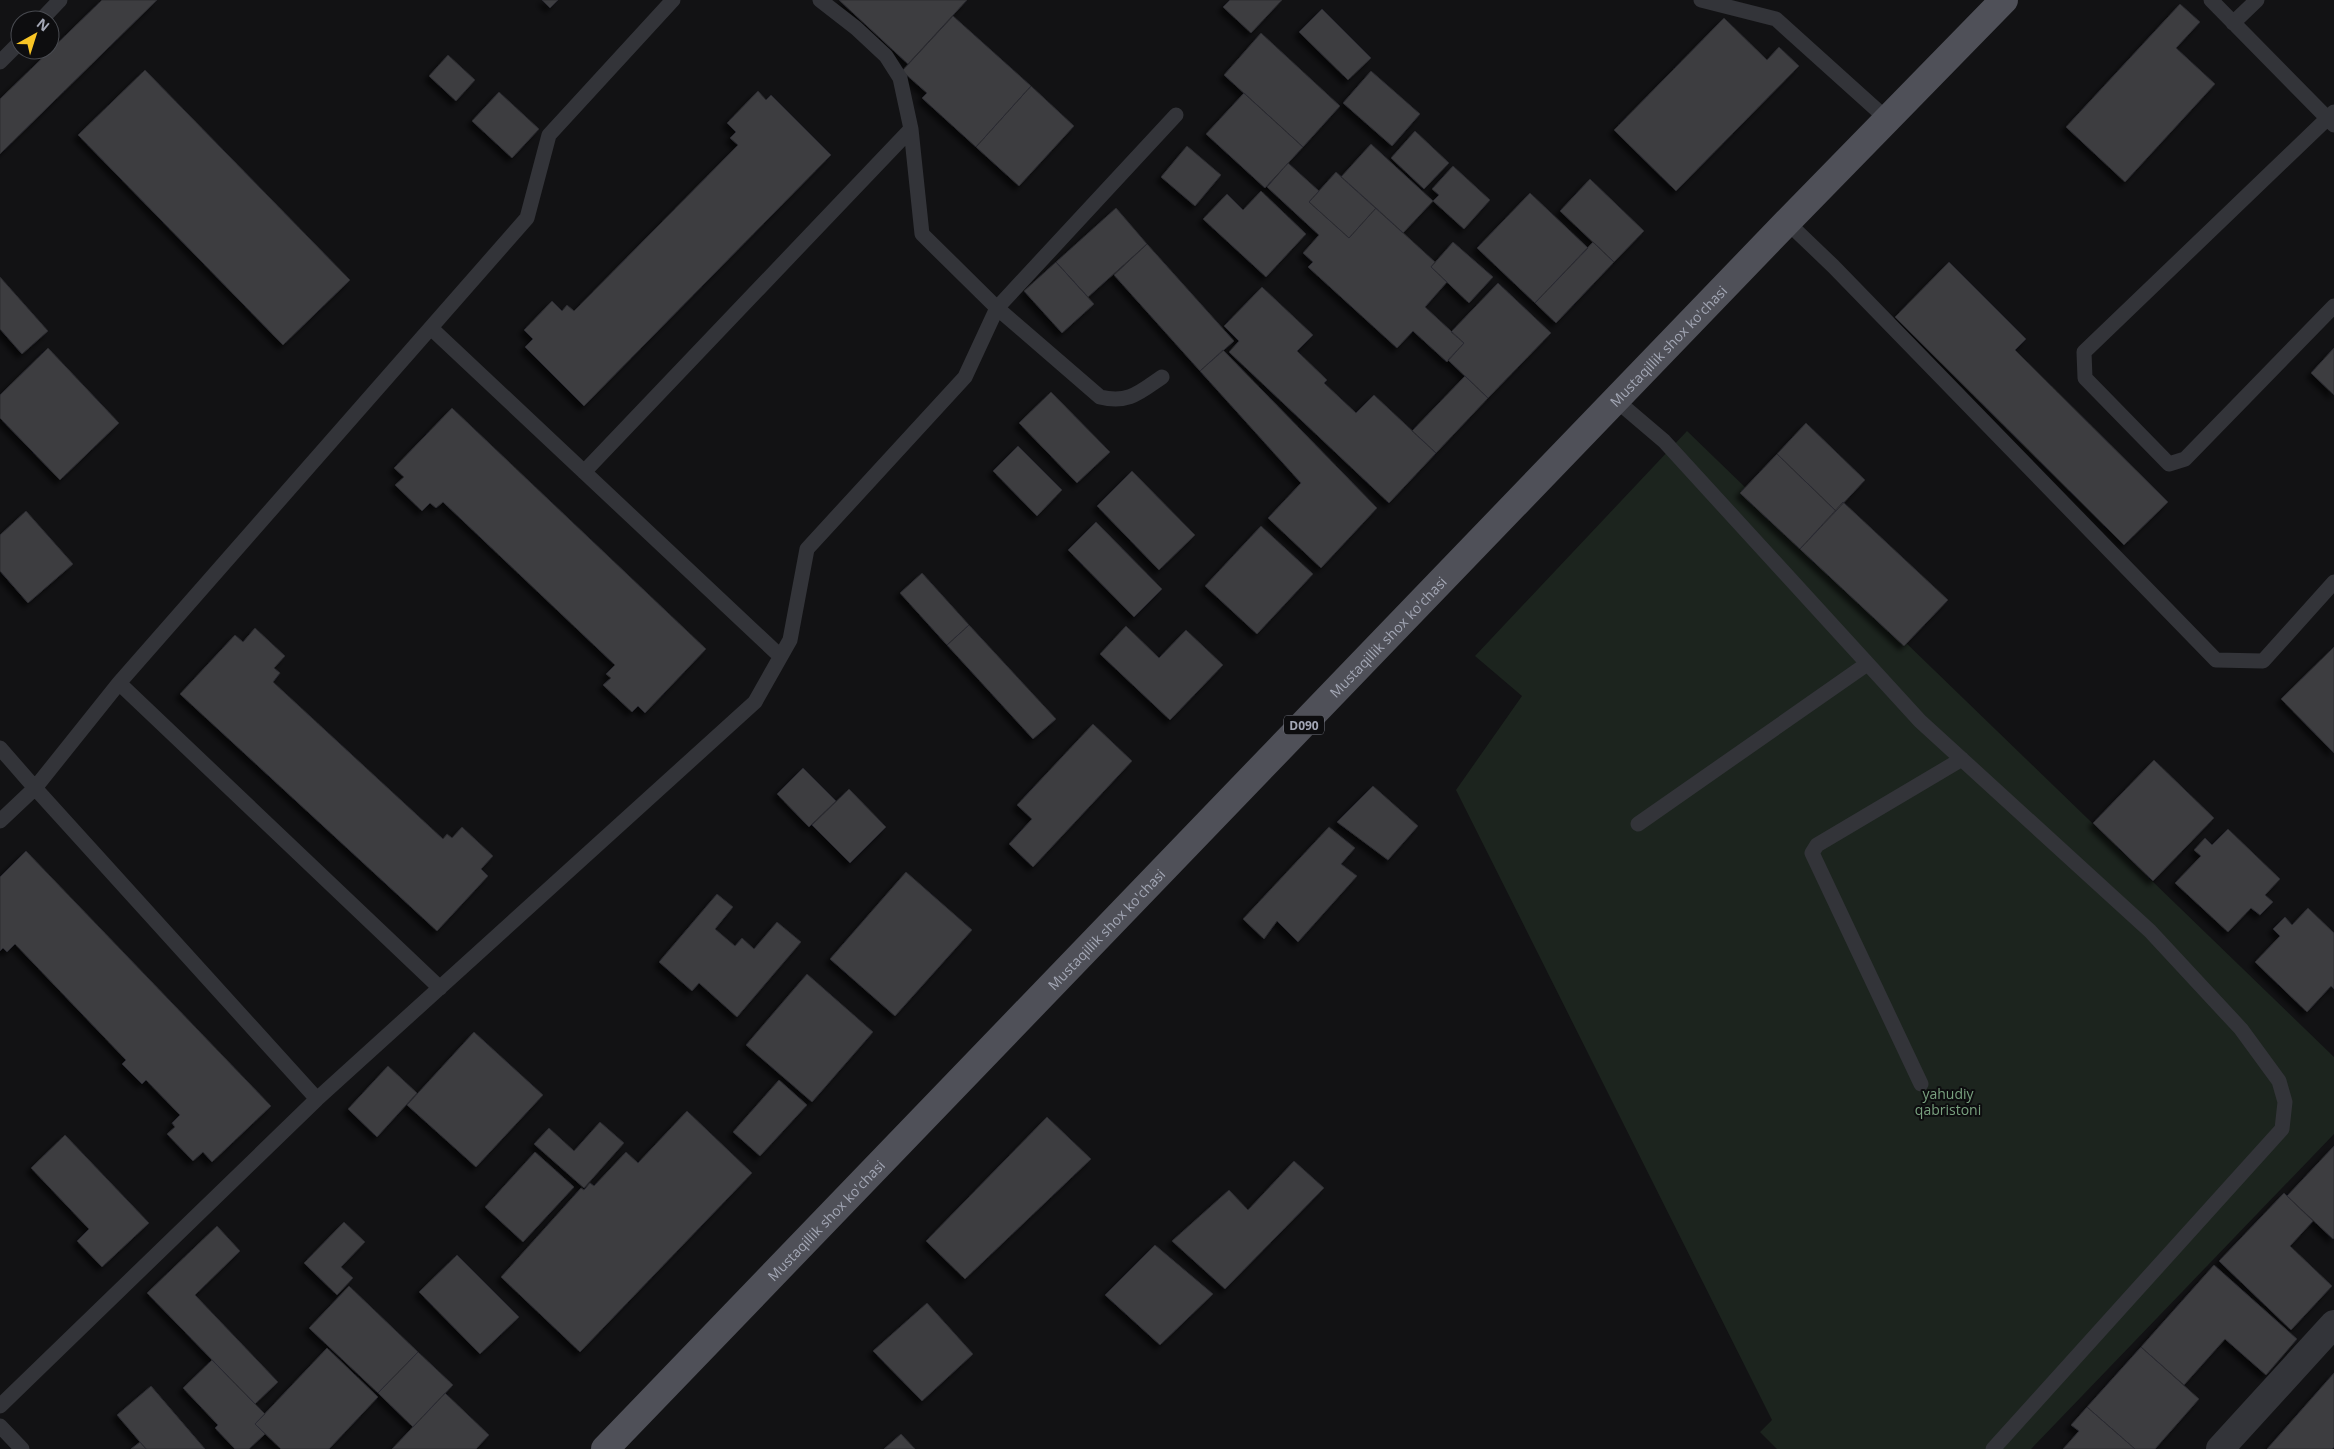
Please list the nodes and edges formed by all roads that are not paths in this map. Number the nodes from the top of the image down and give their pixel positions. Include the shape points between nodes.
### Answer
1 (60, 0) edge
2 (673, 0) edge
3 (820, 0) edge
4 (1701, 0) edge
5 (2004, 0) edge
6 (2211, 0) edge
7 (2257, 0) edge
8 (50, 10) edge
9 (2234, 23) junction
10 (10, 52) edge
11 (0, 62) edge
12 (1176, 115) dead end
13 (2332, 118) edge
14 (1888, 120) junction
15 (911, 128) junction
16 (1787, 222) junction
17 (2334, 306) edge
18 (997, 308) junction
19 (432, 329) junction
20 (1162, 376) dead end
21 (1617, 401) junction
22 (584, 472) junction
23 (2334, 582) edge
24 (780, 656) junction
25 (1867, 664) junction
26 (118, 683) junction
27 (0, 748) edge
28 (1962, 760) junction
29 (35, 788) junction
30 (0, 821) edge
31 (1638, 824) dead end
32 (440, 988) junction
33 (1921, 1084) dead end
34 (317, 1099) junction
35 (2334, 1324) edge
36 (0, 1406) edge
37 (0, 1426) edge
38 (22, 1449) edge
39 (604, 1449) edge
40 (1993, 1449) edge
41 (2220, 1449) edge

1 - 8 lane
2 - 19 lane via 549,135 527,218
3 - 15 lane via 886,56 900,78
4 - 14 lane via 1776,19
5 - 14 main road, Mustaqillik shox ko'chasi / D090
6 - 9 lane
7 - 9 lane
9 - 13 lane
10 - 11 lane
12 - 18 lane
13 - 17 lane via 2084,352 2085,378 2169,464 2185,459
14 - 16 main road, Mustaqillik shox ko'chasi / D090
15 - 18 lane via 922,234
15 - 22 lane
16 - 21 main road, Mustaqillik shox ko'chasi / D090
16 - 23 lane via 2216,660 2263,661
18 - 20 lane via 1100,397 1115,401 1131,398
18 - 24 lane via 965,376 807,549 790,640
19 - 22 lane
19 - 26 lane
21 - 25 lane via 1664,441
21 - 39 main road, Mustaqillik shox ko'chasi / D090
22 - 24 lane
24 - 32 lane via 755,702
25 - 28 lane via 1920,722
25 - 31 lane
26 - 29 lane
26 - 32 lane
27 - 29 lane
28 - 33 lane via 1818,845 1812,854
28 - 40 lane via 2150,931 2241,1029 2279,1081 2284,1102 2282,1128
29 - 30 lane
29 - 34 lane
32 - 34 lane
34 - 36 lane
35 - 41 street
37 - 38 lane

